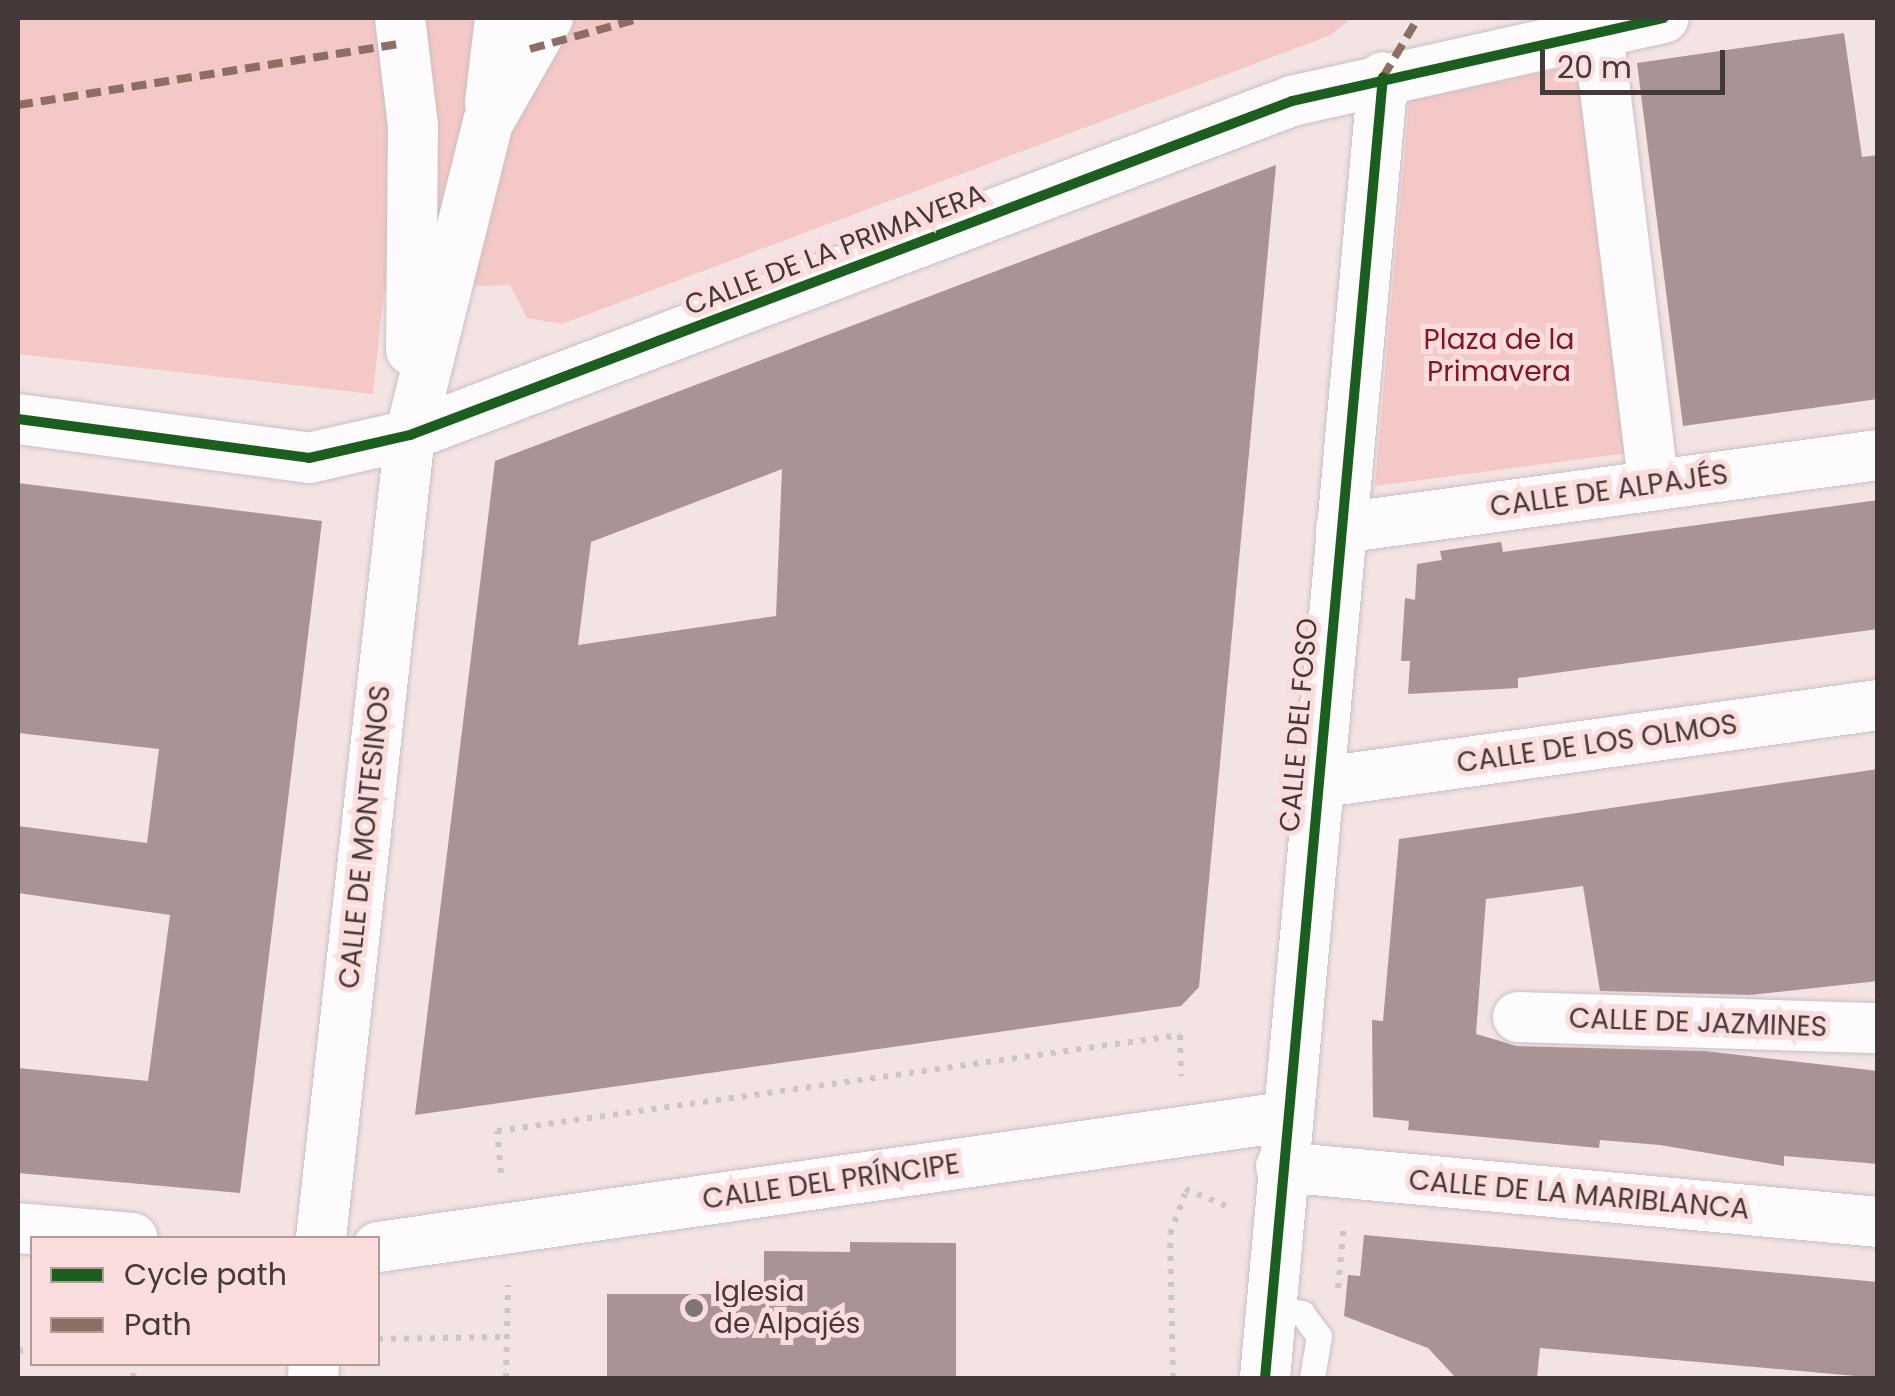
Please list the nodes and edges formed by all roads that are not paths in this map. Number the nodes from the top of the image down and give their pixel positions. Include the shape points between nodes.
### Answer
1 (400, 18) edge
2 (500, 18) edge
3 (548, 18) edge
4 (1664, 18) edge
5 (1598, 32) junction
6 (1382, 77) junction
7 (488, 123) junction
8 (18, 419) edge
9 (410, 435) junction
10 (1878, 455) edge
11 (1654, 486) junction
12 (1341, 528) junction
13 (1878, 705) edge
14 (1316, 783) junction
15 (1518, 1018) dead end
16 (1878, 1028) edge
17 (1286, 1117) junction
18 (1281, 1168) junction
19 (1878, 1222) edge
20 (18, 1228) edge
21 (110, 1236) edge
22 (321, 1236) edge
23 (380, 1247) edge
24 (1272, 1307) junction
25 (1265, 1378) edge
26 (1312, 1378) edge

1 - 9 street, CALLE DE MONTESINOS via 413,126
2 - 7 street, CALLE DE MONTESINOS
3 - 7 street, CALLE DE MONTESINOS
4 - 5 street, CALLE DE LA PRIMAVERA
5 - 6 street, CALLE DE LA PRIMAVERA
5 - 11 street
6 - 9 street, CALLE DE LA PRIMAVERA via 1292,102
6 - 12 street, CALLE DEL FOSO
7 - 9 street, CALLE DE MONTESINOS
8 - 9 street, CALLE DE LA PRIMAVERA via 309,458
9 - 22 street, CALLE DE MONTESINOS
10 - 11 street, CALLE DE ALPAJÉS
11 - 12 street, CALLE DE ALPAJÉS
12 - 14 street, CALLE DEL FOSO
13 - 14 street, CALLE DE LOS OLMOS
14 - 17 street, CALLE DEL FOSO
15 - 16 street, CALLE DE JAZMINES
17 - 18 street, CALLE DEL FOSO
17 - 23 street, CALLE DEL PRÍNCIPE
18 - 19 street, CALLE DE LA MARIBLANCA
18 - 24 street, CALLE DEL FOSO
20 - 21 street
24 - 25 street, CALLE DEL FOSO
24 - 26 lane via 1302,1313 1319,1336

